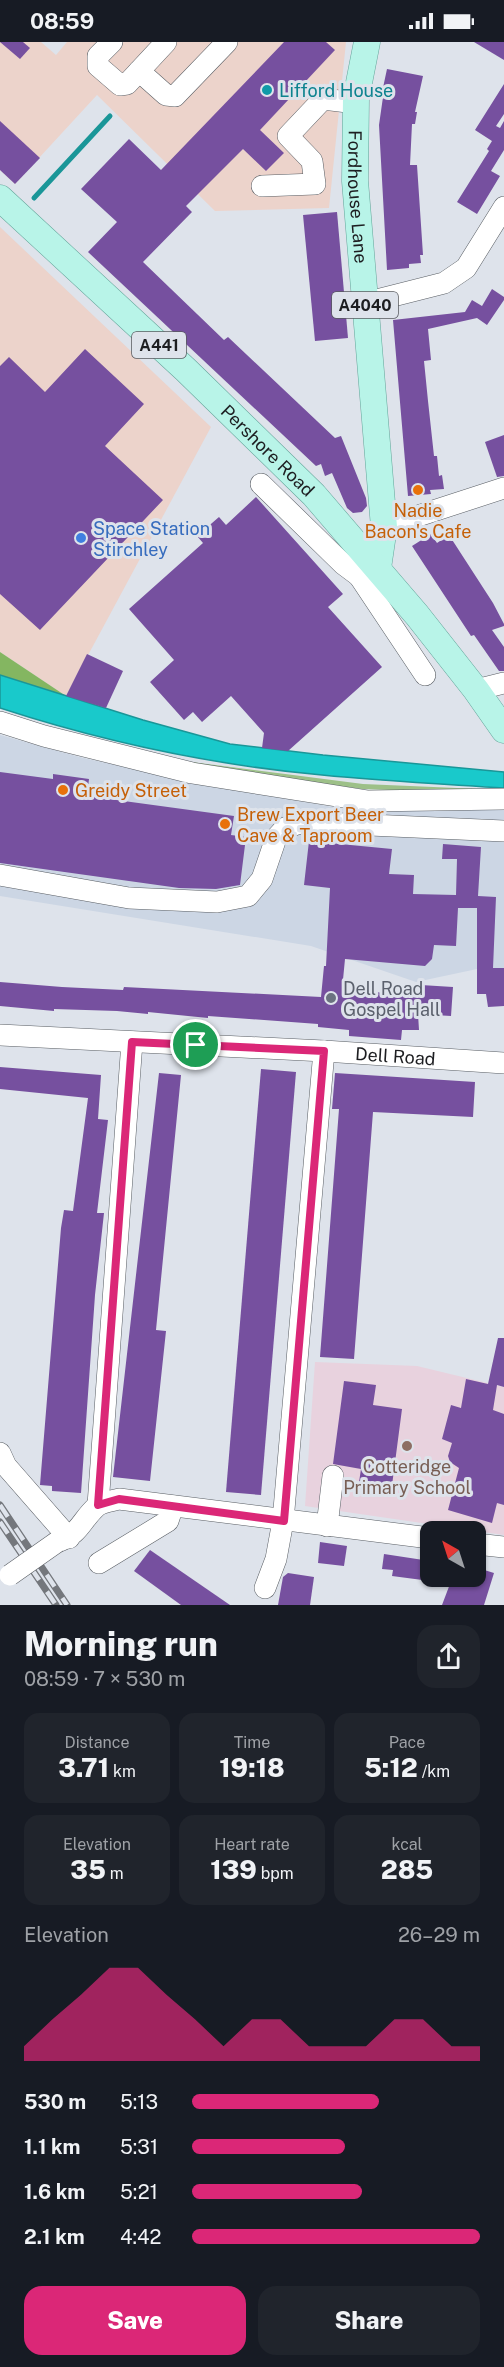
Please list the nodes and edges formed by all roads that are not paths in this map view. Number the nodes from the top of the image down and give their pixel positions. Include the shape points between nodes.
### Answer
1 (112, 42) edge
2 (166, 42) edge
3 (227, 42) edge
4 (367, 42) edge
5 (139, 71) junction
6 (356, 108) junction
7 (262, 186) dead end
8 (2, 203) edge
9 (504, 207) edge
10 (365, 303) junction
11 (261, 484) dead end
12 (504, 488) edge
13 (384, 527) junction
14 (370, 569) junction
15 (425, 675) dead end
16 (491, 690) edge
17 (0, 722) edge
18 (504, 730) edge
19 (504, 799) edge
20 (504, 831) edge
21 (0, 875) edge
22 (0, 1035) edge
23 (132, 1042) junction
24 (324, 1051) junction
25 (504, 1063) edge
26 (0, 1453) edge
27 (333, 1476) dead end
28 (98, 1505) junction
29 (173, 1506) junction
30 (284, 1521) junction
31 (327, 1526) junction
32 (68, 1537) junction
33 (420, 1537) edge
34 (486, 1545) edge
35 (504, 1547) edge
36 (99, 1563) dead end
37 (7, 1577) dead end
38 (265, 1588) dead end

1 - 5 street via 98,56 99,66 120,85 127,84
2 - 5 street
3 - 5 street via 175,96 166,94
4 - 6 main road, Fordhouse Lane / A4040
6 - 7 street via 314,107 288,136 312,161 315,184
6 - 10 main road, Fordhouse Lane / A4040 via 355,181
8 - 14 main road, Pershore Road / A441 via 122,310 289,470 314,495
9 - 10 street via 466,268 444,283
10 - 13 main road, Fordhouse Lane / A4040
11 - 14 street via 343,564
12 - 13 street
13 - 14 main road, Fordhouse Lane / A4040
14 - 15 street
14 - 16 main road, Pershore Road / A441
16 - 18 main road, Pershore Road / A441
17 - 19 street via 192,773 368,801
20 - 21 street via 303,822 285,828 276,838 262,879 248,896 218,902 129,898
22 - 23 street, Dell Road
23 - 24 street, Dell Road
23 - 28 street
24 - 25 street, Dell Road
24 - 30 street
26 - 32 street via 6,1466
27 - 31 street
28 - 29 street via 119,1499
28 - 32 street
29 - 30 street
29 - 36 street via 168,1521
30 - 31 street
30 - 38 street
31 - 33 street
32 - 37 street, bridge
34 - 35 street

